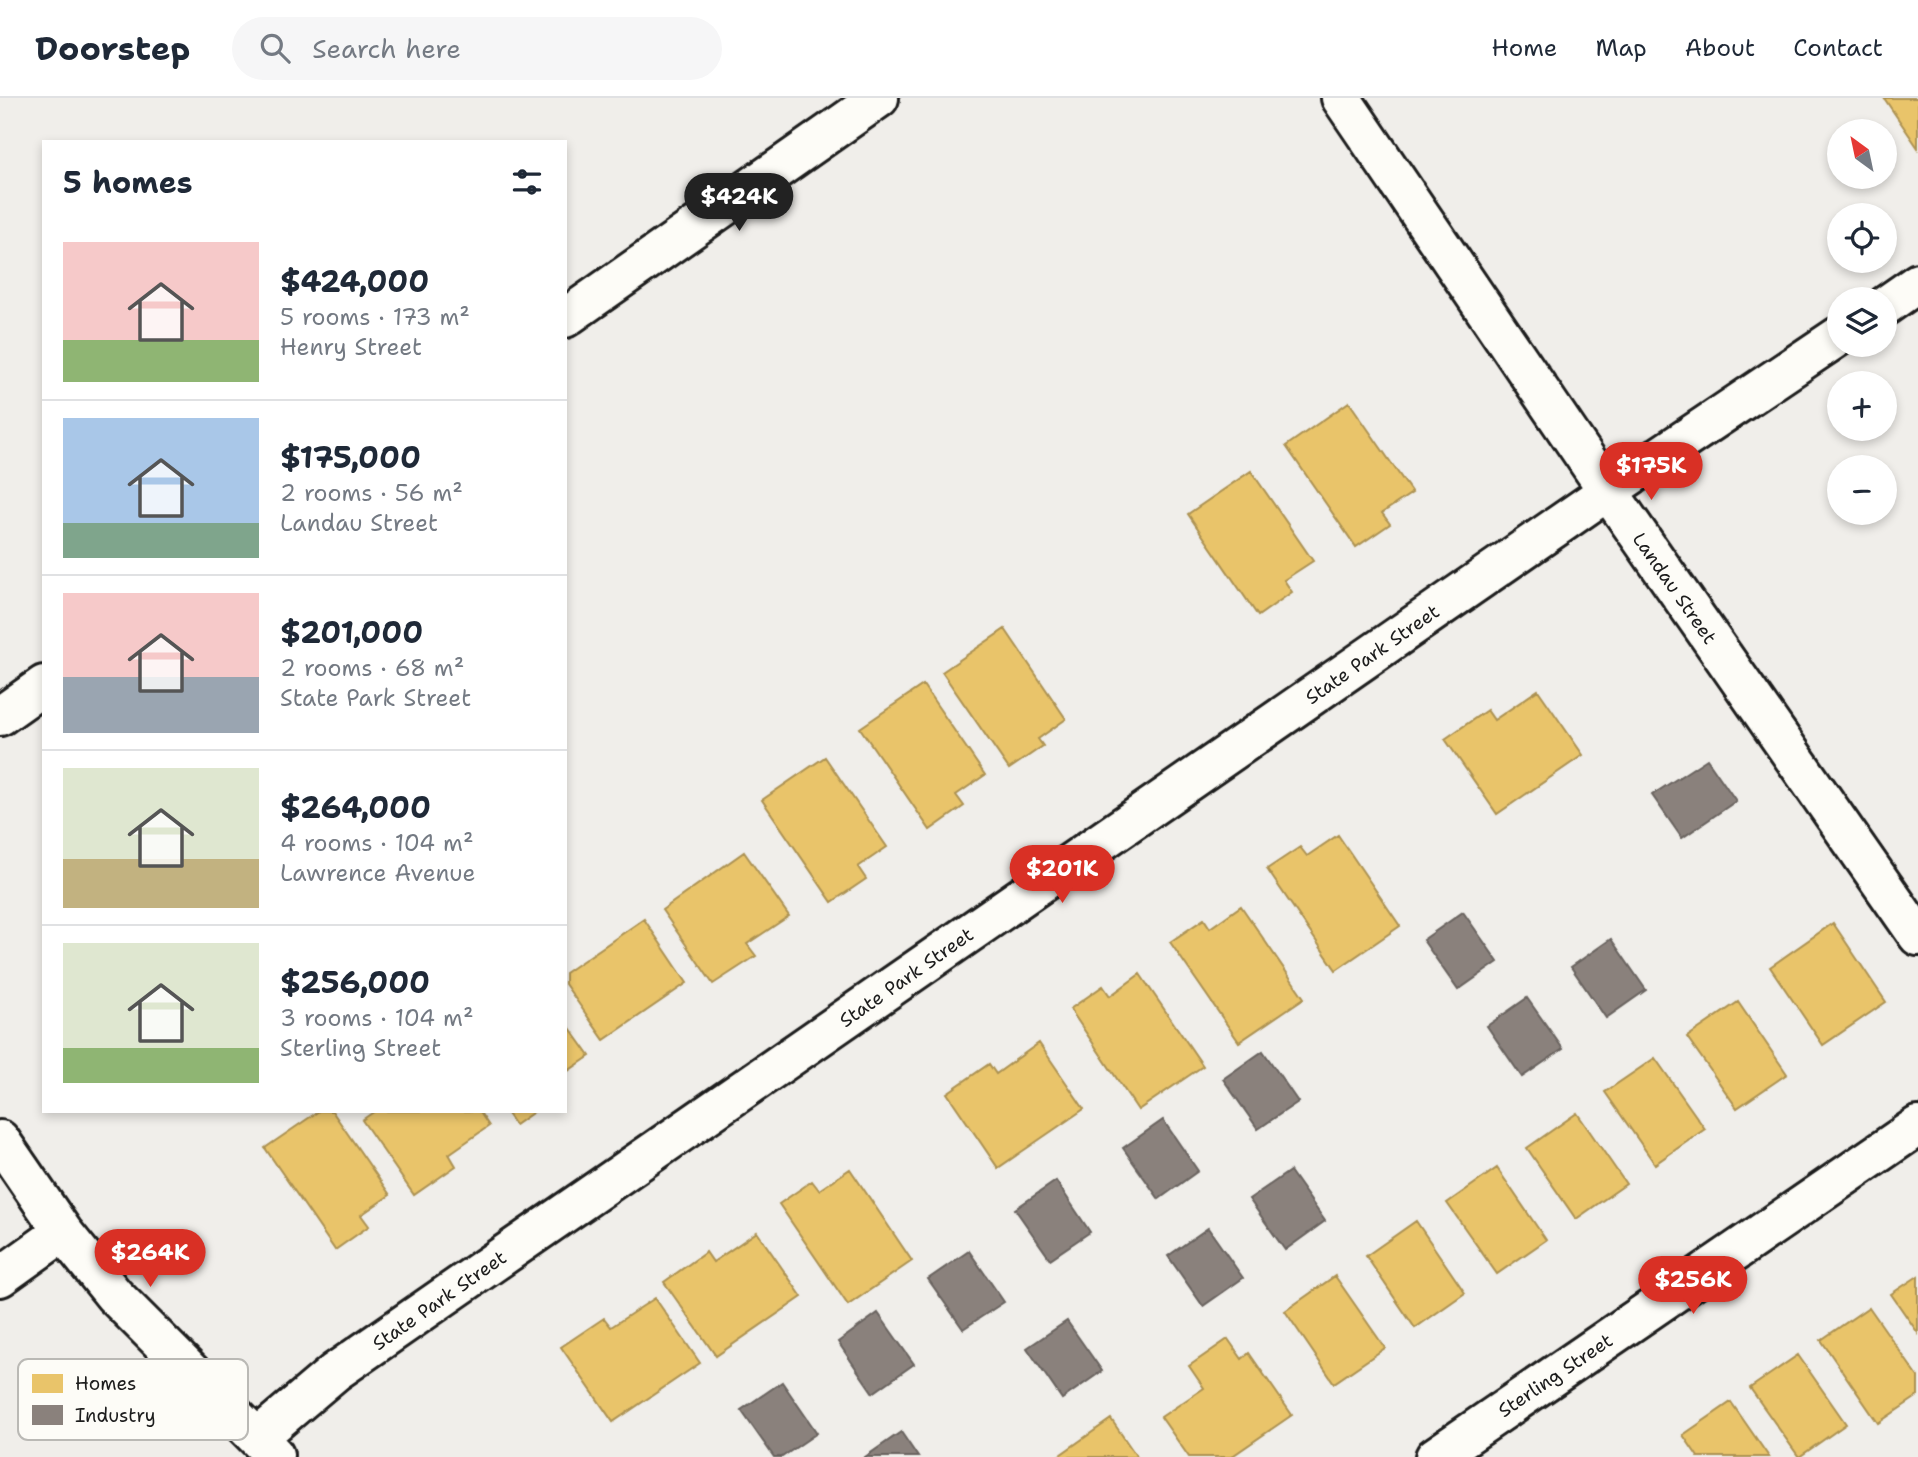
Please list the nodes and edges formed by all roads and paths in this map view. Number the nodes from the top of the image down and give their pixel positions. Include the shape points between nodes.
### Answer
1 (879, 98) edge
2 (1340, 98) edge
3 (1918, 283) edge
4 (1897, 298) edge
5 (567, 317) edge
6 (1827, 344) edge
7 (1608, 491) junction
8 (42, 686) edge
9 (0, 716) edge
10 (1918, 936) edge
11 (1918, 1126) edge
12 (0, 1140) edge
13 (63, 1232) junction
14 (0, 1277) edge
15 (178, 1359) edge
16 (248, 1430) edge
17 (266, 1448) edge
18 (1435, 1457) edge

1 - 5 street
2 - 7 street, Landau Street
3 - 4 street
6 - 7 street, State Park Street
7 - 10 street, Landau Street
7 - 17 street, State Park Street via 347,1364
8 - 9 street
11 - 18 street, Sterling Street
12 - 13 street
13 - 14 street
13 - 15 street via 114,1295
16 - 17 street

